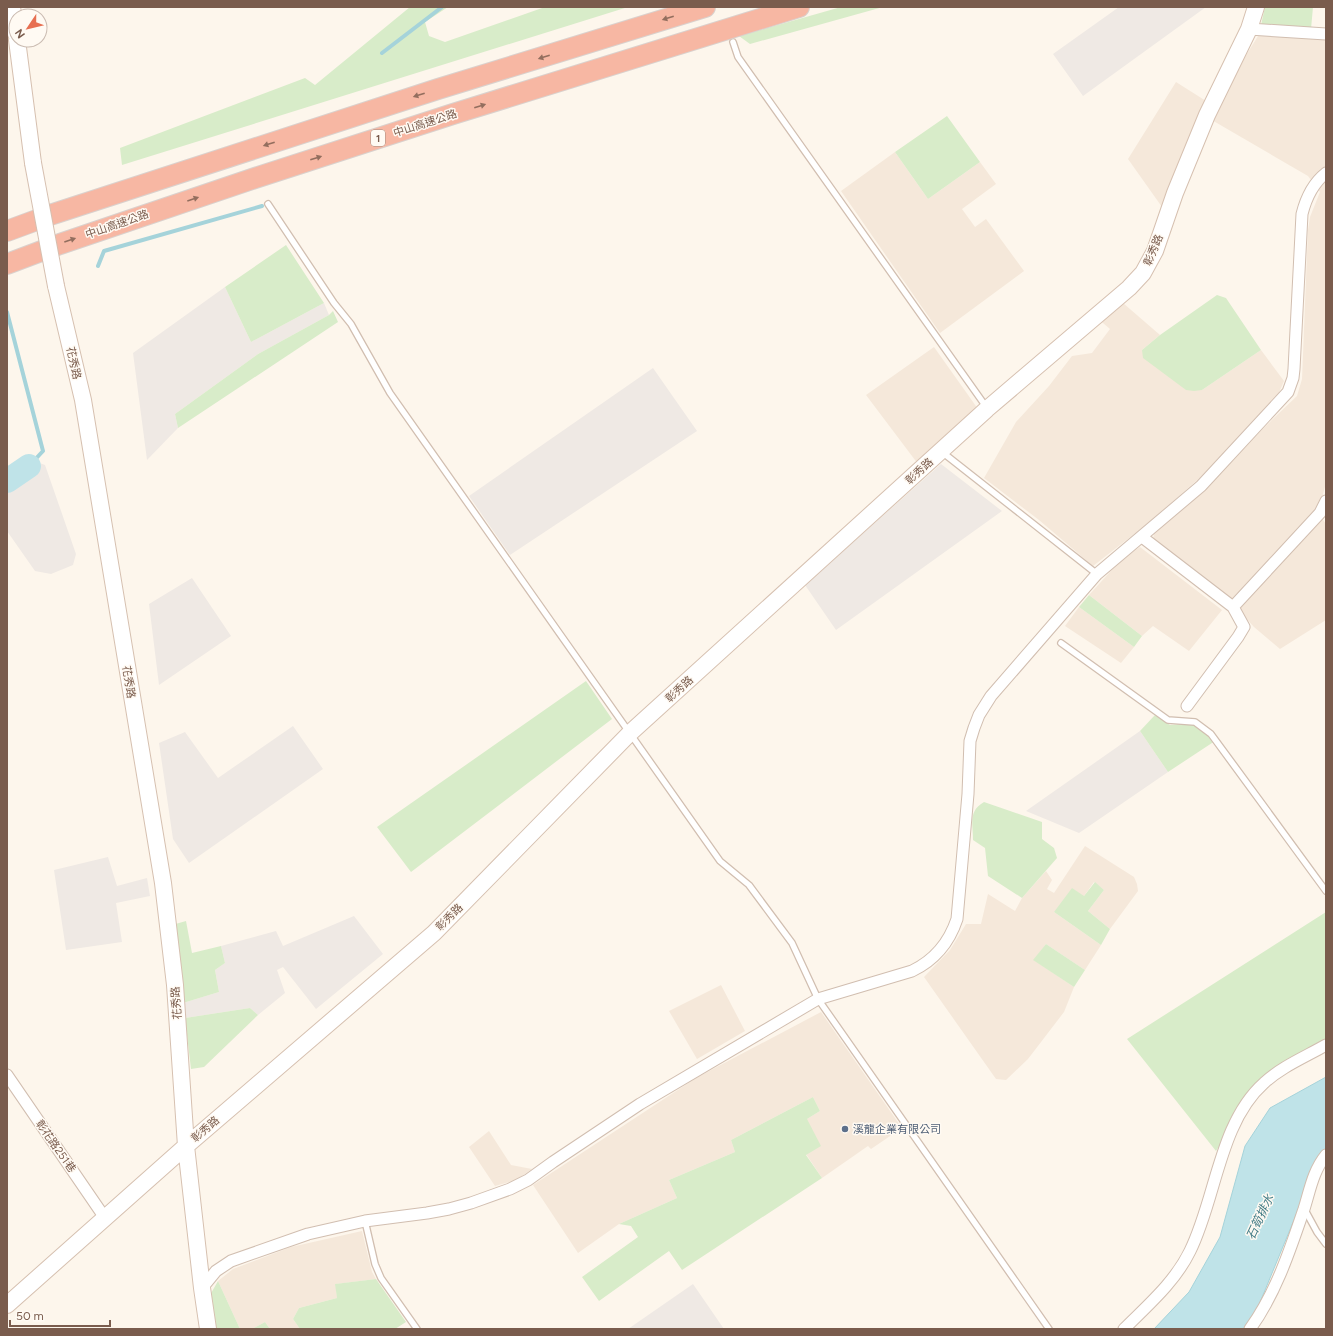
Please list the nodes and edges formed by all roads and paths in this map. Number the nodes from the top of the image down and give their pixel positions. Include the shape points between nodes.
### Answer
1 (705, 7) edge
2 (800, 7) edge
3 (1256, 7) edge
4 (1249, 29) junction
5 (1326, 34) edge
6 (733, 42) dead end
7 (18, 48) edge
8 (1326, 173) edge
9 (268, 204) dead end
10 (7, 231) edge
11 (7, 264) edge
12 (987, 408) junction
13 (941, 451) junction
14 (1326, 501) edge
15 (1142, 537) junction
16 (1097, 574) junction
17 (1233, 607) junction
18 (1061, 643) dead end
19 (1187, 706) dead end
20 (630, 734) junction
21 (1326, 890) edge
22 (818, 999) junction
23 (1326, 1046) edge
24 (7, 1075) edge
25 (186, 1146) junction
26 (1326, 1155) edge
27 (1304, 1208) junction
28 (105, 1218) junction
29 (365, 1221) junction
30 (1326, 1244) edge
31 (202, 1288) junction
32 (7, 1305) edge
33 (208, 1329) edge
34 (417, 1329) edge
35 (1048, 1329) edge
36 (1124, 1329) edge
37 (1250, 1329) edge

1 -> 10 highway via 431,92 52,214
11 -> 2 highway, 中山高速公路 / 1 via 263,175
3 - 4 street, 彰秀路
4 - 5 street
4 - 12 street, 彰秀路 via 1207,115 1155,250 1143,273 1129,288
6 - 12 lane via 738,57
7 - 25 street, 花秀路, bridge via 33,163 56,286 83,400 163,883 175,986
8 - 15 street via 1309,193 1302,214 1294,369 1288,392 1201,486
9 - 20 lane via 334,304 351,324 390,393
12 - 13 street, 彰秀路
13 - 16 lane
13 - 20 street, 彰秀路
14 - 17 street via 1320,513
15 - 16 street
15 - 17 street
16 - 22 street via 991,696 979,715 970,742 959,909 954,929 944,947 930,961 912,971
17 - 19 street via 1244,626
18 - 21 lane via 1168,720 1195,722 1211,734
20 - 22 lane via 720,861 749,886 792,943
20 - 25 street, 彰秀路 via 434,933
22 - 29 street via 640,1104 528,1180 491,1197 449,1209
22 - 35 lane
23 - 36 street via 1272,1076 1254,1092 1234,1124 1190,1252 1168,1285
24 - 28 street, 彰花路251巷
25 - 28 street, 彰秀路
25 - 31 street, 花秀路
26 - 27 street via 1316,1170
27 - 30 lane
27 - 37 street via 1275,1286
28 - 32 street, 彰秀路
29 - 31 street via 308,1234 231,1261 216,1271
29 - 34 lane via 381,1278
31 - 33 street, 花秀路

